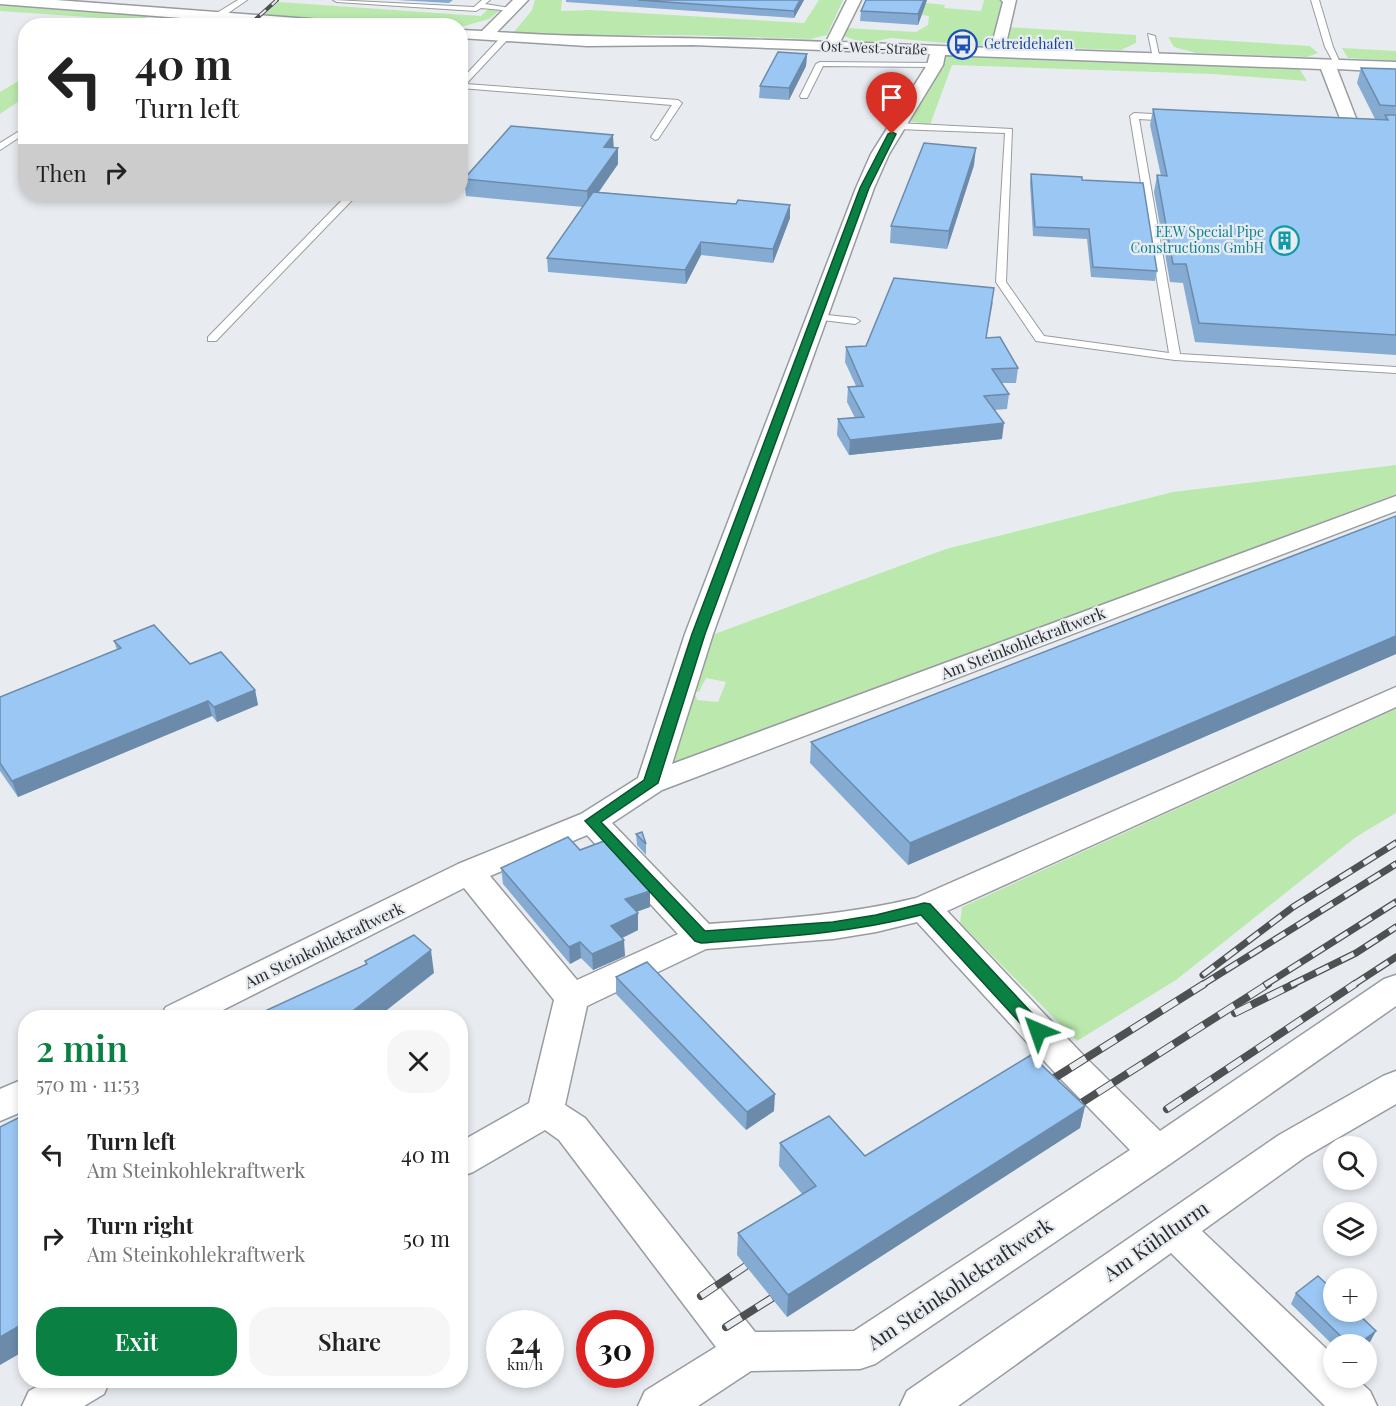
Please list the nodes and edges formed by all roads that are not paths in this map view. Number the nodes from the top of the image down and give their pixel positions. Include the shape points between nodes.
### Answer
1 (0, 0) edge
2 (243, 0) edge
3 (337, 0) edge
4 (486, 0) edge
5 (854, 0) edge
6 (1008, 0) edge
7 (1315, 0) edge
8 (18, 1) edge
9 (516, 4) edge
10 (479, 6) junction
11 (195, 14) junction
12 (218, 16) junction
13 (189, 18) edge
14 (244, 18) edge
15 (468, 34) edge
16 (486, 35) junction
17 (1151, 36) dead end
18 (506, 37) junction
19 (831, 46) junction
20 (998, 52) junction
21 (937, 57) junction
22 (1157, 58) junction
23 (1333, 64) junction
24 (1396, 67) edge
25 (468, 78) edge
26 (468, 87) edge
27 (804, 96) dead end
28 (1180, 118) edge
29 (897, 126) junction
30 (1351, 126) edge
31 (18, 135) edge
32 (656, 137) dead end
33 (0, 147) edge
34 (346, 201) edge
35 (818, 317) junction
36 (855, 321) dead end
37 (212, 339) dead end
38 (1174, 357) junction
39 (1396, 370) edge
40 (1396, 502) edge
41 (1396, 696) edge
42 (651, 783) junction
43 (592, 821) junction
44 (469, 872) junction
45 (924, 908) junction
46 (701, 937) junction
47 (1396, 988) edge
48 (572, 998) junction
49 (192, 1010) edge
50 (1396, 1086) edge
51 (18, 1097) edge
52 (0, 1106) edge
53 (546, 1111) junction
54 (1157, 1153) junction
55 (468, 1156) edge
56 (1173, 1229) junction
57 (745, 1352) junction
58 (75, 1388) edge
59 (44, 1406) edge
60 (660, 1406) edge
61 (922, 1406) edge
62 (1355, 1406) edge

1 - 8 street
2 - 12 lane
3 - 10 lane via 476,9
4 - 10 lane
5 - 19 street
6 - 20 street
7 - 23 lane
8 - 11 street
9 - 10 lane
9 - 16 street
11 - 12 street
11 - 13 lane
12 - 14 street
15 - 16 street, Ost-West-Straße
16 - 18 street, Ost-West-Straße
17 - 22 lane
18 - 19 street, Ost-West-Straße
18 - 25 lane
19 - 21 street, Ost-West-Straße
20 - 21 street, Ost-West-Straße
20 - 22 street, Ost-West-Straße
21 - 27 lane via 820,64
21 - 29 street
22 - 23 street, Ost-West-Straße
23 - 24 street, Ost-West-Straße
23 - 30 street
26 - 32 lane via 678,103
28 - 38 lane via 1134,116
29 - 35 street via 865,188
29 - 38 lane via 1010,131 1001,282 1040,339
31 - 33 lane
34 - 37 lane
35 - 36 lane
35 - 42 street via 706,614
38 - 39 lane
40 - 42 street, Am Steinkohlekraftwerk
41 - 45 street
42 - 43 street, Am Steinkohlekraftwerk
43 - 44 street, Am Steinkohlekraftwerk
43 - 46 street
44 - 48 street
44 - 49 street, Am Steinkohlekraftwerk
45 - 46 street via 833,927
45 - 54 street
46 - 48 street
47 - 54 street, Am Steinkohlekraftwerk
48 - 53 street
50 - 56 street, Am Kühlturm via 1292,1146
51 - 52 street
53 - 55 street
53 - 57 street via 573,1129
54 - 57 street, Am Steinkohlekraftwerk via 860,1350
56 - 61 street, Am Kühlturm
56 - 62 street
57 - 60 street
58 - 59 street

